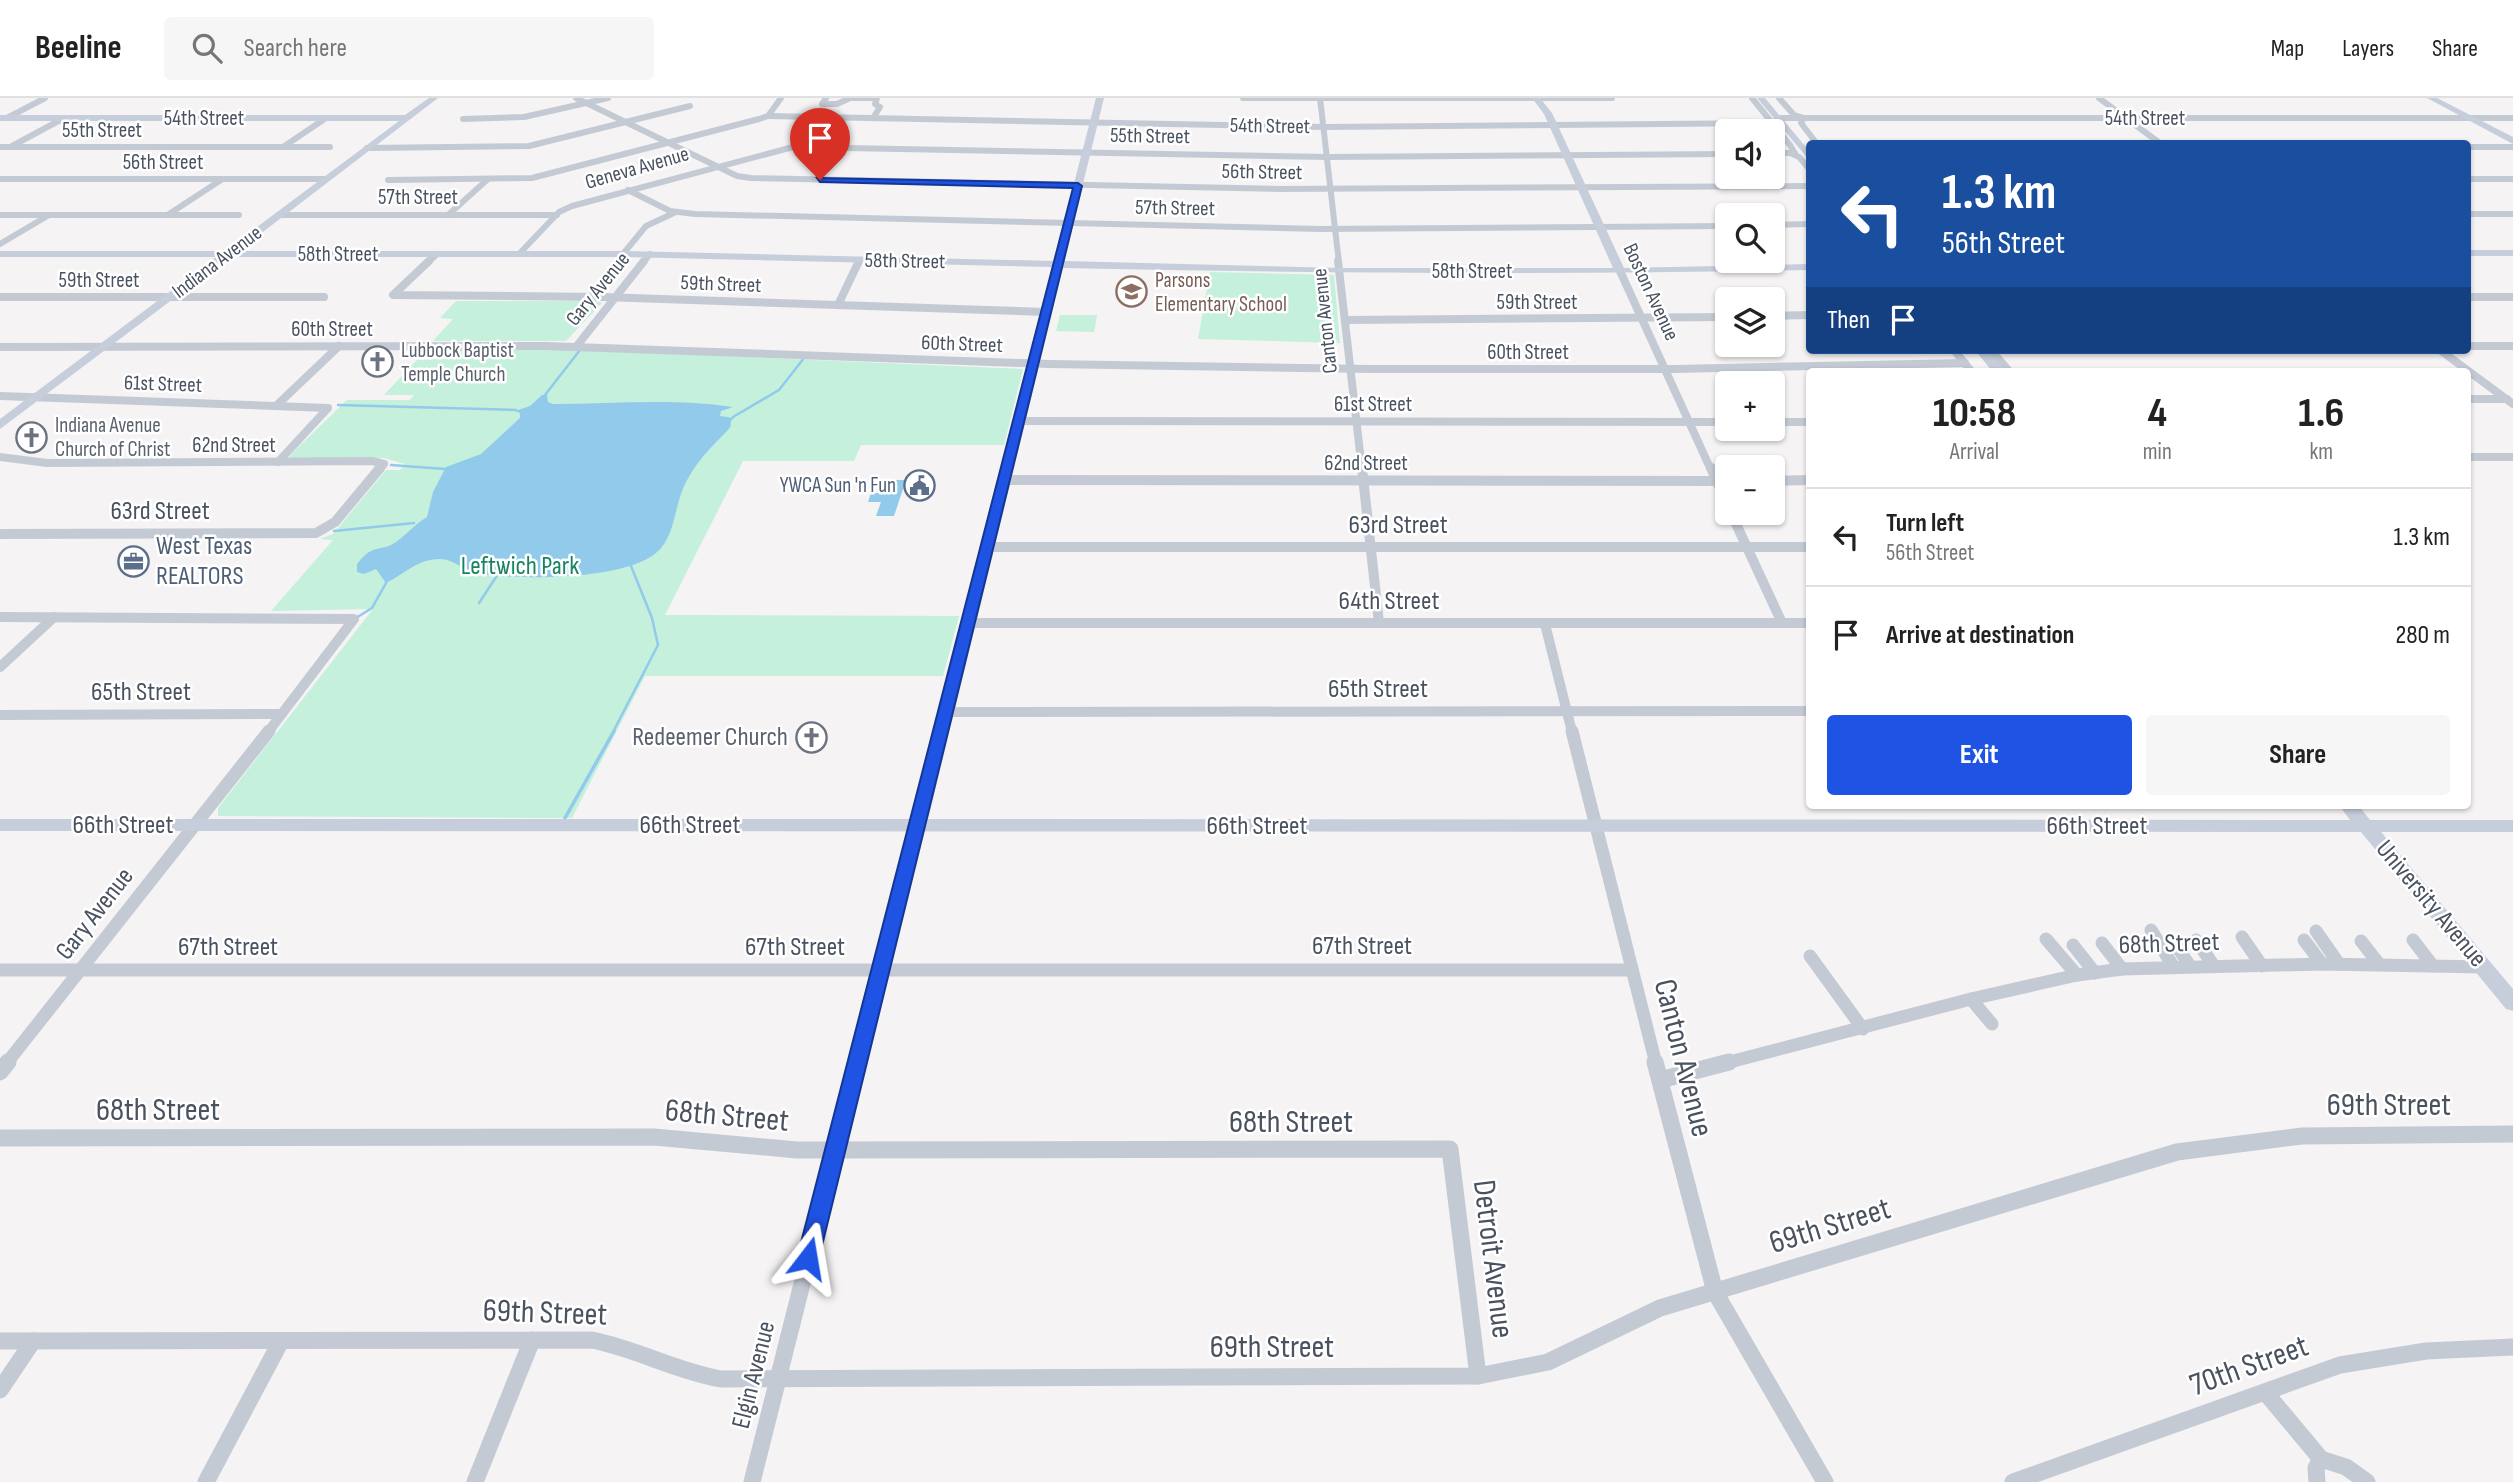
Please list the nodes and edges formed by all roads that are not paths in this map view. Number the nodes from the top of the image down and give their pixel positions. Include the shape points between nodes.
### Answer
1 (45, 98) edge
2 (433, 98) edge
3 (576, 98) edge
4 (608, 98) edge
5 (781, 98) edge
6 (826, 98) edge
7 (852, 98) edge
8 (1100, 98) edge
9 (1242, 98) edge
10 (1612, 98) edge
11 (1752, 98) edge
12 (1761, 98) edge
13 (1771, 98) edge
14 (1779, 98) edge
15 (2099, 98) edge
16 (2431, 98) edge
17 (1321, 99) edge
18 (1537, 99) edge
19 (587, 103) junction
20 (690, 106) dead end
21 (768, 116) junction
22 (3, 118) edge
23 (64, 118) junction
24 (326, 118) junction
25 (407, 118) junction
26 (873, 118) junction
27 (1787, 118) junction
28 (1804, 118) junction
29 (2126, 118) junction
30 (2468, 118) junction
31 (2513, 118) edge
32 (463, 119) dead end
33 (1774, 119) edge
34 (1774, 119) edge
35 (1781, 119) edge
36 (626, 122) junction
37 (1094, 122) junction
38 (1715, 122) edge
39 (1325, 127) junction
40 (1553, 127) junction
41 (1785, 130) edge
42 (1785, 137) edge
43 (1814, 140) edge
44 (2156, 140) edge
45 (669, 141) junction
46 (2513, 141) edge
47 (9, 147) junction
48 (283, 147) junction
49 (330, 147) dead end
50 (2471, 147) edge
51 (2513, 147) edge
52 (367, 148) junction
53 (782, 149) joint
54 (1806, 149) edge
55 (0, 150) edge
56 (1806, 150) edge
57 (1806, 152) edge
58 (1086, 153) junction
59 (1785, 153) edge
60 (1790, 153) junction
61 (1715, 154) edge
62 (1567, 157) junction
63 (1328, 158) junction
64 (1806, 165) edge
65 (717, 166) junction
66 (0, 179) edge
67 (221, 179) junction
68 (326, 179) junction
69 (488, 179) junction
70 (2471, 179) edge
71 (388, 180) dead end
72 (2513, 180) edge
73 (1078, 186) junction
74 (1806, 186) edge
75 (628, 190) junction
76 (1332, 191) junction
77 (1583, 191) junction
78 (676, 212) junction
79 (2471, 214) edge
80 (2513, 214) edge
81 (0, 215) edge
82 (49, 215) junction
83 (167, 215) junction
84 (239, 215) dead end
85 (278, 215) junction
86 (448, 215) junction
87 (556, 215) junction
88 (1068, 223) junction
89 (1806, 224) edge
90 (1785, 225) edge
91 (1715, 226) edge
92 (1336, 229) junction
93 (1600, 229) junction
94 (0, 244) edge
95 (2471, 253) edge
96 (2513, 253) edge
97 (0, 254) edge
98 (227, 254) junction
99 (437, 254) junction
100 (519, 254) junction
101 (623, 254) junction
102 (650, 254) junction
103 (860, 260) junction
104 (1058, 265) junction
105 (1806, 267) edge
106 (1341, 271) junction
107 (1620, 271) junction
108 (170, 297) junction
109 (324, 297) dead end
110 (2471, 297) edge
111 (2513, 297) edge
112 (0, 298) edge
113 (615, 298) junction
114 (838, 305) junction
115 (1046, 312) junction
116 (1806, 315) edge
117 (1785, 316) edge
118 (1715, 317) edge
119 (1642, 319) junction
120 (1346, 320) junction
121 (0, 346) edge
122 (105, 346) junction
123 (339, 346) junction
124 (2471, 346) edge
125 (2513, 346) edge
126 (576, 347) junction
127 (1969, 354) edge
128 (1984, 354) edge
129 (1994, 354) edge
130 (2445, 354) edge
131 (1033, 364) junction
132 (1968, 367) edge
133 (1806, 368) edge
134 (1816, 368) edge
135 (1981, 368) edge
136 (1996, 368) edge
137 (2006, 368) edge
138 (2464, 368) edge
139 (1351, 369) junction
140 (1665, 369) junction
141 (2471, 373) edge
142 (0, 396) edge
143 (38, 397) junction
144 (2471, 399) edge
145 (2510, 402) edge
146 (276, 405) junction
147 (1018, 421) junction
148 (1357, 422) junction
149 (1689, 422) junction
150 (1715, 422) edge
151 (1785, 422) edge
152 (1806, 422) edge
153 (0, 425) edge
154 (0, 457) edge
155 (2471, 457) edge
156 (2513, 457) edge
157 (278, 462) junction
158 (1715, 468) edge
159 (1004, 480) junction
160 (1362, 480) junction
161 (1806, 480) edge
162 (1715, 481) edge
163 (1785, 481) edge
164 (1737, 525) edge
165 (320, 532) joint
166 (0, 534) edge
167 (987, 547) junction
168 (1370, 547) junction
169 (1747, 547) junction
170 (1806, 547) edge
171 (0, 617) edge
172 (54, 617) junction
173 (1806, 623) edge
174 (968, 624) junction
175 (1379, 624) junction
176 (1545, 624) junction
177 (1782, 624) junction
178 (0, 667) edge
179 (1806, 711) edge
180 (946, 712) junction
181 (1567, 712) junction
182 (0, 715) edge
183 (282, 715) junction
184 (2351, 809) edge
185 (0, 825) edge
186 (195, 825) junction
187 (917, 826) junction
188 (1595, 826) junction
189 (2513, 826) edge
190 (2366, 827) junction
191 (2151, 930) dead end
192 (2242, 937) dead end
193 (2046, 939) dead end
194 (2196, 940) dead end
195 (2413, 940) dead end
196 (2361, 941) dead end
197 (2174, 942) dead end
198 (2102, 943) dead end
199 (2073, 945) dead end
200 (1811, 956) dead end
201 (2322, 964) junction
202 (2339, 964) junction
203 (2379, 964) junction
204 (2173, 966) junction
205 (2190, 966) junction
206 (2214, 966) junction
207 (2262, 966) junction
208 (2433, 966) junction
209 (2483, 967) junction
210 (2122, 969) junction
211 (0, 970) edge
212 (1632, 970) junction
213 (80, 971) junction
214 (881, 971) junction
215 (2095, 973) junction
216 (2077, 975) junction
217 (1971, 999) junction
218 (2513, 1003) edge
219 (1992, 1024) dead end
220 (1863, 1029) junction
221 (0, 1072) edge
222 (1660, 1080) junction
223 (2513, 1134) edge
224 (0, 1138) edge
225 (1450, 1149) joint
226 (835, 1150) junction
227 (1715, 1292) junction
228 (532, 1340) junction
229 (0, 1341) edge
230 (33, 1341) junction
231 (281, 1341) junction
232 (2513, 1348) edge
233 (1478, 1376) junction
234 (778, 1379) junction
235 (0, 1390) edge
236 (2265, 1392) junction
237 (2321, 1459) junction
238 (206, 1482) edge
239 (475, 1482) edge
240 (752, 1482) edge
241 (1825, 1482) edge
242 (2013, 1482) edge
243 (2317, 1482) edge
244 (2367, 1482) edge

1 - 22 street
2 - 25 street, Indiana Avenue
3 - 19 street, 56th Street
4 - 19 street
5 - 21 street
6 - 7 street via 822,104
7 - 26 street via 877,99 875,104 880,107
8 - 37 street, Elgin Avenue
9 - 17 street
10 - 18 street
11 - 33 street
12 - 34 street
13 - 27 street
14 - 28 street via 1794,115
15 - 29 street
16 - 30 street
17 - 18 street
17 - 39 street, Canton Avenue
18 - 40 street, Boston Avenue
19 - 32 street via 524,117
19 - 36 street, 56th Street
20 - 36 street
21 - 26 street, 54th Street
21 - 45 street
22 - 23 street, 54th Street
23 - 24 street, 54th Street
23 - 47 street
24 - 25 street, 54th Street
24 - 48 street
25 - 52 street, Indiana Avenue
26 - 37 street, 54th Street
27 - 28 street, 54th Street
27 - 35 street, 54th Street
27 - 54 street
28 - 29 street, 54th Street
28 - 43 street via 1801,123
29 - 30 street, 54th Street
29 - 44 street
30 - 31 street, 54th Street
30 - 46 street
36 - 45 street, 56th Street
36 - 52 street via 517,148
37 - 39 street, 54th Street
37 - 58 street, Elgin Avenue
38 - 40 street, 54th Street
39 - 40 street, 54th Street
39 - 63 street, Canton Avenue
40 - 62 street, Boston Avenue
41 - 56 street
42 - 60 street via 1793,150
45 - 65 street, 56th Street
45 - 69 street via 541,176
47 - 48 street, 55th Street
47 - 55 street, 55th Street
48 - 49 street, 55th Street
50 - 51 street
52 - 68 street, Indiana Avenue
53 - 58 street, 55th Street
53 - 65 street, Geneva Avenue
57 - 60 street
58 - 63 street, 55th Street
58 - 73 street, Elgin Avenue
59 - 60 street
60 - 64 street
61 - 62 street, 55th Street
62 - 63 street, 55th Street
62 - 77 street, Boston Avenue
63 - 76 street, Canton Avenue
65 - 73 street, 56th Street via 751,178
65 - 75 street, Geneva Avenue
66 - 67 street, 56th Street
67 - 68 street, 56th Street
67 - 83 street
68 - 85 street, Indiana Avenue
69 - 71 street
69 - 86 street
70 - 72 street
73 - 76 street, 56th Street
73 - 88 street, Elgin Avenue
74 - 77 street, 56th Street
75 - 78 street, 57th Street
75 - 87 street, Geneva Avenue
76 - 77 street, 56th Street
76 - 92 street, Canton Avenue
77 - 93 street, Boston Avenue
78 - 88 street, 57th Street
78 - 101 street, Gary Avenue via 646,226
79 - 80 street
81 - 82 street
82 - 83 street
82 - 94 street
83 - 84 street
85 - 86 street, 57th Street
85 - 98 street, Indiana Avenue
86 - 87 street, 57th Street
87 - 100 street, Geneva Avenue
88 - 92 street, 57th Street
88 - 104 street, Elgin Avenue
89 - 90 street
91 - 93 street, 57th Street
92 - 93 street, 57th Street
92 - 106 street, Canton Avenue
93 - 107 street, Boston Avenue
95 - 96 street
97 - 98 street, 58th Street
98 - 99 street, 58th Street
98 - 108 street, Indiana Avenue
99 - 100 street, 58th Street
99 - 113 street, 59th Street via 393,295
100 - 101 street, 58th Street
101 - 102 street, 58th Street
102 - 103 street, 58th Street
102 - 113 street, Gary Avenue
103 - 104 street, 58th Street
103 - 114 street
104 - 106 street, 58th Street
104 - 115 street, Elgin Avenue
105 - 107 street, 58th Street
106 - 107 street, 58th Street
106 - 120 street, Canton Avenue
107 - 119 street, Boston Avenue
108 - 109 street, 59th Street
108 - 112 street, 59th Street
108 - 122 street, Indiana Avenue
110 - 111 street
113 - 114 street, 59th Street
113 - 126 street, Gary Avenue
114 - 115 street, 59th Street
115 - 131 street, Elgin Avenue
116 - 117 street
118 - 119 street, 59th Street
119 - 120 street, 59th Street
119 - 140 street, Boston Avenue
120 - 139 street, Canton Avenue
121 - 122 street, 60th Street
122 - 123 street, 60th Street
122 - 143 street, Indiana Avenue
123 - 126 street, 60th Street
123 - 146 street
124 - 125 street
126 - 131 street, 60th Street
127 - 135 street
128 - 136 street
129 - 137 street
130 - 138 street
131 - 139 street, 60th Street
131 - 147 street, Elgin Avenue
132 - 134 street, 60th Street
133 - 140 street, 60th Street
139 - 140 street, 60th Street
139 - 148 street, Canton Avenue
140 - 149 street, Boston Avenue
141 - 145 street
142 - 143 street, 61st Street
143 - 146 street, 61st Street
143 - 153 street, Indiana Avenue
144 - 145 street
146 - 157 street, 61st Street via 325,407 327,412
147 - 148 street, 61st Street
147 - 159 street, Elgin Avenue
148 - 149 street, 61st Street
148 - 160 street, Canton Avenue
149 - 150 street, 61st Street
149 - 158 street, Boston Avenue
151 - 152 street
154 - 157 street, 62nd Street via 47,463
155 - 156 street
157 - 165 street, 62nd Street via 383,463 334,522
159 - 160 street, 62nd Street
159 - 167 street, Elgin Avenue
160 - 162 street, 62nd Street
160 - 168 street, Canton Avenue
161 - 163 street
164 - 169 street
165 - 166 street, 63rd Street
167 - 168 street, 63rd Street
167 - 174 street, Elgin Avenue
168 - 169 street, 63rd Street
168 - 175 street, Canton Avenue
169 - 170 street, 63rd Street
169 - 177 street
171 - 172 street
172 - 178 street
172 - 183 street, Gary Avenue via 354,619
173 - 177 street, 64th Street
174 - 175 street, 64th Street
174 - 180 street, Elgin Avenue
175 - 176 street, 64th Street
176 - 177 street, 64th Street
176 - 181 street, Canton Avenue
179 - 181 street, 65th Street
180 - 181 street, 65th Street
180 - 187 street, Elgin Avenue
181 - 188 street, Canton Avenue
182 - 183 street, 65th Street
183 - 186 street, Gary Avenue
184 - 190 street, University Avenue
185 - 186 street, 66th Street
186 - 187 street, 66th Street
186 - 213 street, Gary Avenue
187 - 188 street, 66th Street
187 - 214 street, Elgin Avenue
188 - 190 street, 66th Street
188 - 212 street, Canton Avenue
189 - 190 street, 66th Street
190 - 209 street, University Avenue
191 - 204 street
192 - 207 street
193 - 216 street
194 - 206 street
195 - 208 street
196 - 203 street
197 - 205 street
198 - 210 street
199 - 215 street
200 - 220 street
201 - 202 street, 68th Street
201 - 202 street via 2310,936
201 - 207 street, 68th Street
202 - 203 street, 68th Street
203 - 208 street, 68th Street
204 - 205 street, 68th Street
204 - 210 street, 68th Street
205 - 206 street, 68th Street
206 - 207 street, 68th Street
208 - 209 street, 68th Street
209 - 218 street, University Avenue
210 - 215 street, 68th Street
211 - 213 street, 67th Street
212 - 214 street, 67th Street
212 - 222 street, Canton Avenue
213 - 214 street, 67th Street
213 - 221 street, Gary Avenue
214 - 226 street, Elgin Avenue
215 - 216 street, 68th Street
216 - 217 street, 68th Street
217 - 219 street
217 - 220 street, 68th Street
220 - 222 street, 68th Street
222 - 227 street, Canton Avenue
223 - 227 street, 69th Street via 2307,1135 2208,1145
224 - 226 street, 68th Street via 654,1137 771,1149
225 - 226 street, 68th Street
225 - 233 street, Detroit Avenue
226 - 234 street, Elgin Avenue
227 - 233 street, 69th Street via 1660,1308 1548,1362
227 - 241 street, Canton Avenue
228 - 231 street, 69th Street
228 - 234 street, 69th Street via 592,1340 617,1345 698,1376
228 - 239 street
229 - 230 street, 69th Street
230 - 231 street, 69th Street
230 - 235 street
231 - 238 street
232 - 236 street, 70th Street via 2433,1348 2385,1354
233 - 234 street, 69th Street
234 - 240 street, Elgin Avenue
236 - 237 street
236 - 242 street, 70th Street
237 - 243 street
237 - 244 street via 2346,1466

